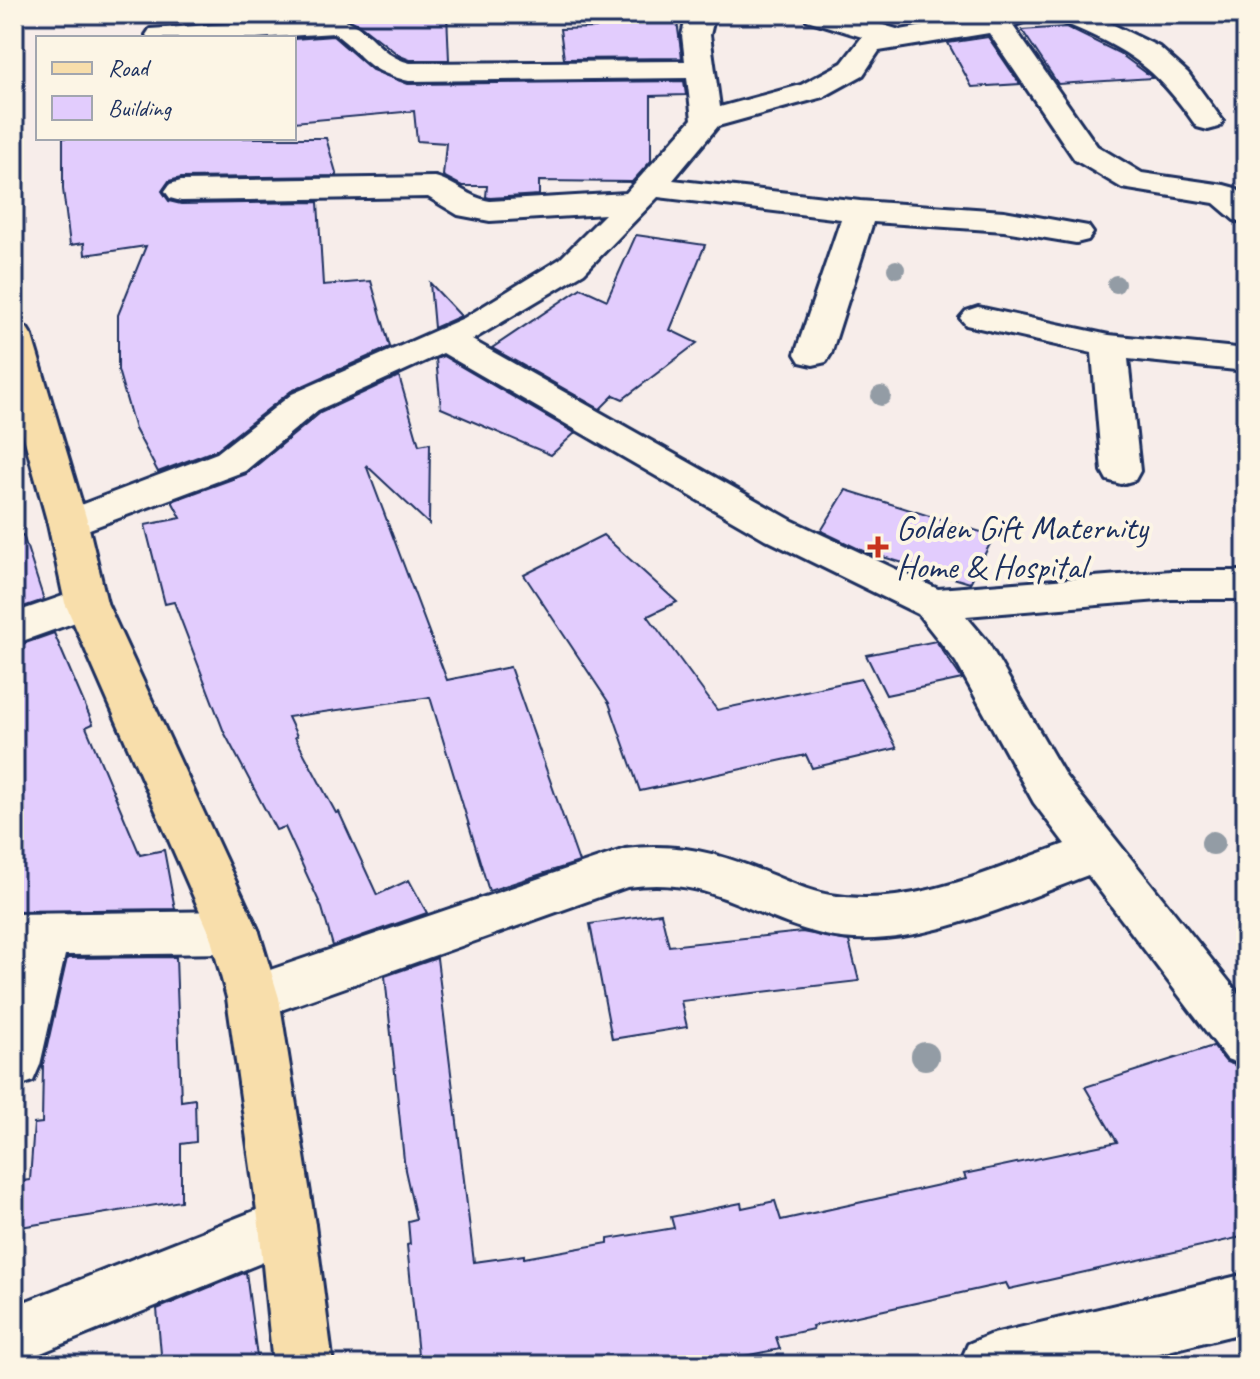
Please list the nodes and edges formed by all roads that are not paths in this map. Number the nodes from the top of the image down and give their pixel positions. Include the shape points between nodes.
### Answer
1 (701, 14) edge
2 (817, 14) edge
3 (1067, 14) edge
4 (1007, 19) edge
5 (160, 29) edge
6 (898, 39) junction
7 (700, 69) junction
8 (707, 120) junction
9 (1208, 121) dead end
10 (181, 191) dead end
11 (643, 195) junction
12 (860, 211) junction
13 (1246, 213) edge
14 (1076, 233) dead end
15 (978, 318) dead end
16 (443, 338) junction
17 (1109, 346) junction
18 (813, 354) dead end
19 (16, 358) edge
20 (1246, 360) edge
21 (1121, 471) dead end
22 (68, 524) junction
23 (1246, 585) edge
24 (86, 603) junction
25 (933, 604) junction
26 (14, 629) edge
27 (1098, 852) junction
28 (234, 932) junction
29 (29, 935) edge
30 (253, 998) junction
31 (1246, 1043) edge
32 (14, 1065) edge
33 (287, 1225) junction
34 (1246, 1303) edge
35 (14, 1335) edge
36 (303, 1365) edge
37 (989, 1365) edge

1 - 7 street via 696,35
2 - 6 street
3 - 9 street via 1128,39 1163,61 1184,82
4 - 6 street
4 - 13 street via 1086,153 1133,181 1224,195
5 - 7 street via 335,25 346,28 390,67 441,74
6 - 8 street via 869,44 853,69 812,91
7 - 8 street
8 - 11 street
10 - 11 street via 435,187 469,208 503,211
11 - 12 street
11 - 16 street via 572,266 476,325
12 - 14 street via 1004,221
12 - 18 street
15 - 17 street
16 - 22 street via 305,402 231,462
16 - 25 street via 779,530
17 - 20 street
17 - 21 street
19 - 22 main road
22 - 24 main road
23 - 25 street via 1171,585
24 - 26 street
24 - 28 main road
25 - 27 street via 972,652 1050,790
27 - 30 street via 926,911 882,919 803,910 692,867 664,863 625,868
27 - 31 street
28 - 29 street
28 - 30 main road
29 - 32 street
30 - 33 main road
33 - 35 street
33 - 36 main road
34 - 37 street

